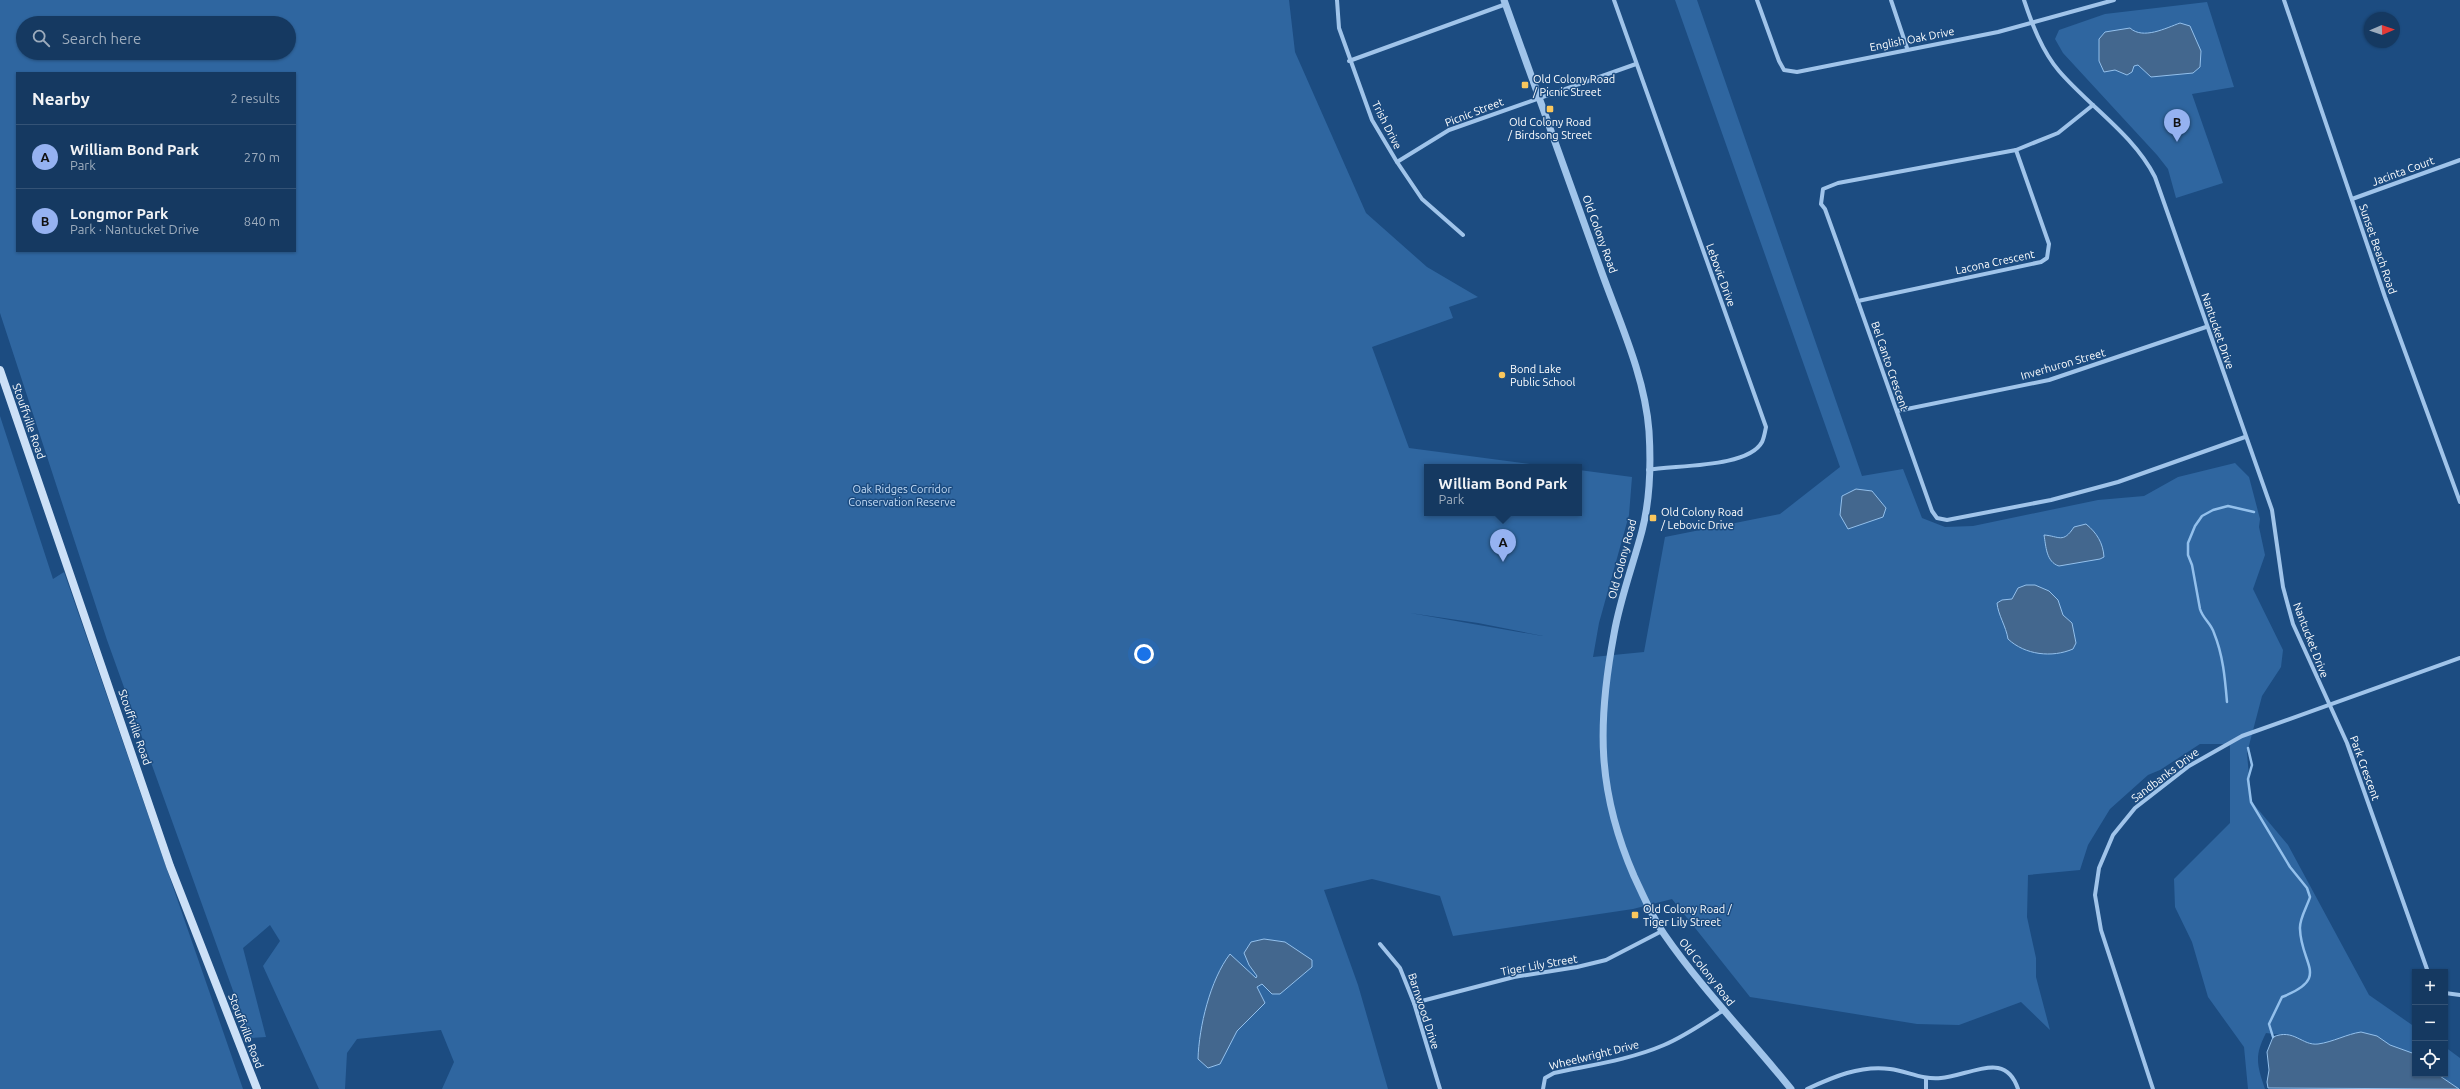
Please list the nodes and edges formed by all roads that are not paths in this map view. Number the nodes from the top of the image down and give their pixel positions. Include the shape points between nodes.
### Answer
1 (1337, 0) edge
2 (1614, 0) edge
3 (1757, 0) edge
4 (1891, 0) edge
5 (2024, 0) edge
6 (2114, 0) edge
7 (2284, 0) edge
8 (1505, 2) edge
9 (2031, 22) junction
10 (1907, 48) junction
11 (1349, 61) junction
12 (1636, 64) junction
13 (1539, 97) junction
14 (2093, 105) junction
15 (2016, 150) junction
16 (2460, 160) edge
17 (1397, 162) junction
18 (2352, 199) junction
19 (1463, 235) dead end
20 (1858, 301) junction
21 (2206, 327) junction
22 (0, 370) edge
23 (1897, 411) junction
24 (2245, 437) junction
25 (1648, 470) junction
26 (2460, 502) edge
27 (2460, 658) edge
28 (2328, 704) junction
29 (1662, 931) junction
30 (1380, 944) dead end
31 (2427, 969) edge
32 (2448, 993) edge
33 (2460, 995) edge
34 (1414, 1003) junction
35 (1722, 1011) junction
36 (1926, 1079) junction
37 (257, 1089) edge
38 (1440, 1089) edge
39 (1543, 1089) edge
40 (1791, 1089) edge
41 (1807, 1089) edge
42 (1926, 1089) edge
43 (2018, 1089) edge
44 (2153, 1089) edge

1 - 11 street, Trish Drive via 1339,28
2 - 12 street, Lebovic Drive
3 - 10 street, English Oak Drive via 1778,62 1784,70 1806,71
4 - 10 street
5 - 9 street, Nantucket Drive
6 - 9 street, English Oak Drive
7 - 18 street, Sunset Beach Road
8 - 11 street
8 - 13 street, Old Colony Road
9 - 10 street, English Oak Drive via 1998,32
9 - 14 street, Nantucket Drive via 2044,49 2059,70
11 - 17 street, Trish Drive via 1372,120
12 - 13 street, Picnic Street
12 - 25 street, Lebovic Drive via 1766,427 1762,443 1750,453 1737,458 1714,464
13 - 17 street, Picnic Street via 1449,130
13 - 25 street, Old Colony Road via 1645,400 1649,432
14 - 15 street, Bel Canto Crescent via 2058,133
14 - 21 street, Nantucket Drive via 2134,146 2155,178
15 - 20 street, Lacona Crescent via 2049,244 2047,258 2042,262
15 - 20 street, Bel Canto Crescent via 1838,183 1823,189 1821,204
16 - 18 street, Jacinta Court
17 - 19 street, Trish Drive via 1422,199
18 - 26 street, Sunset Beach Road
20 - 23 street, Bel Canto Crescent
21 - 23 street, Inverhuron Street via 2049,380
21 - 24 street, Nantucket Drive
22 - 37 main road, Stouffville Road via 170,866
23 - 24 street, Bel Canto Crescent via 1932,511 1938,518 1947,520 2051,500 2118,482
24 - 28 street, Nantucket Drive via 2272,510 2283,588 2293,624
25 - 29 street, Old Colony Road via 1643,527 1616,623 1607,672 1602,748 1610,808 1622,848
27 - 28 street
28 - 31 street, Park Crescent via 2347,743
28 - 44 street, Sandbanks Drive via 2242,736 2211,752 2135,808 2113,835 2099,868 2095,895 2101,930
29 - 34 street, Tiger Lily Street via 1606,960 1514,977
29 - 35 street, Old Colony Road
30 - 34 street, Barnwood Drive via 1400,968
32 - 33 street
34 - 38 street, Barnwood Drive
35 - 39 street, Wheelwright Drive via 1694,1030 1664,1045 1625,1058 1554,1073 1545,1078
35 - 40 street, Old Colony Road via 1764,1055
36 - 41 street via 1889,1069 1854,1070
36 - 42 street
36 - 43 street via 1998,1067 2015,1080

